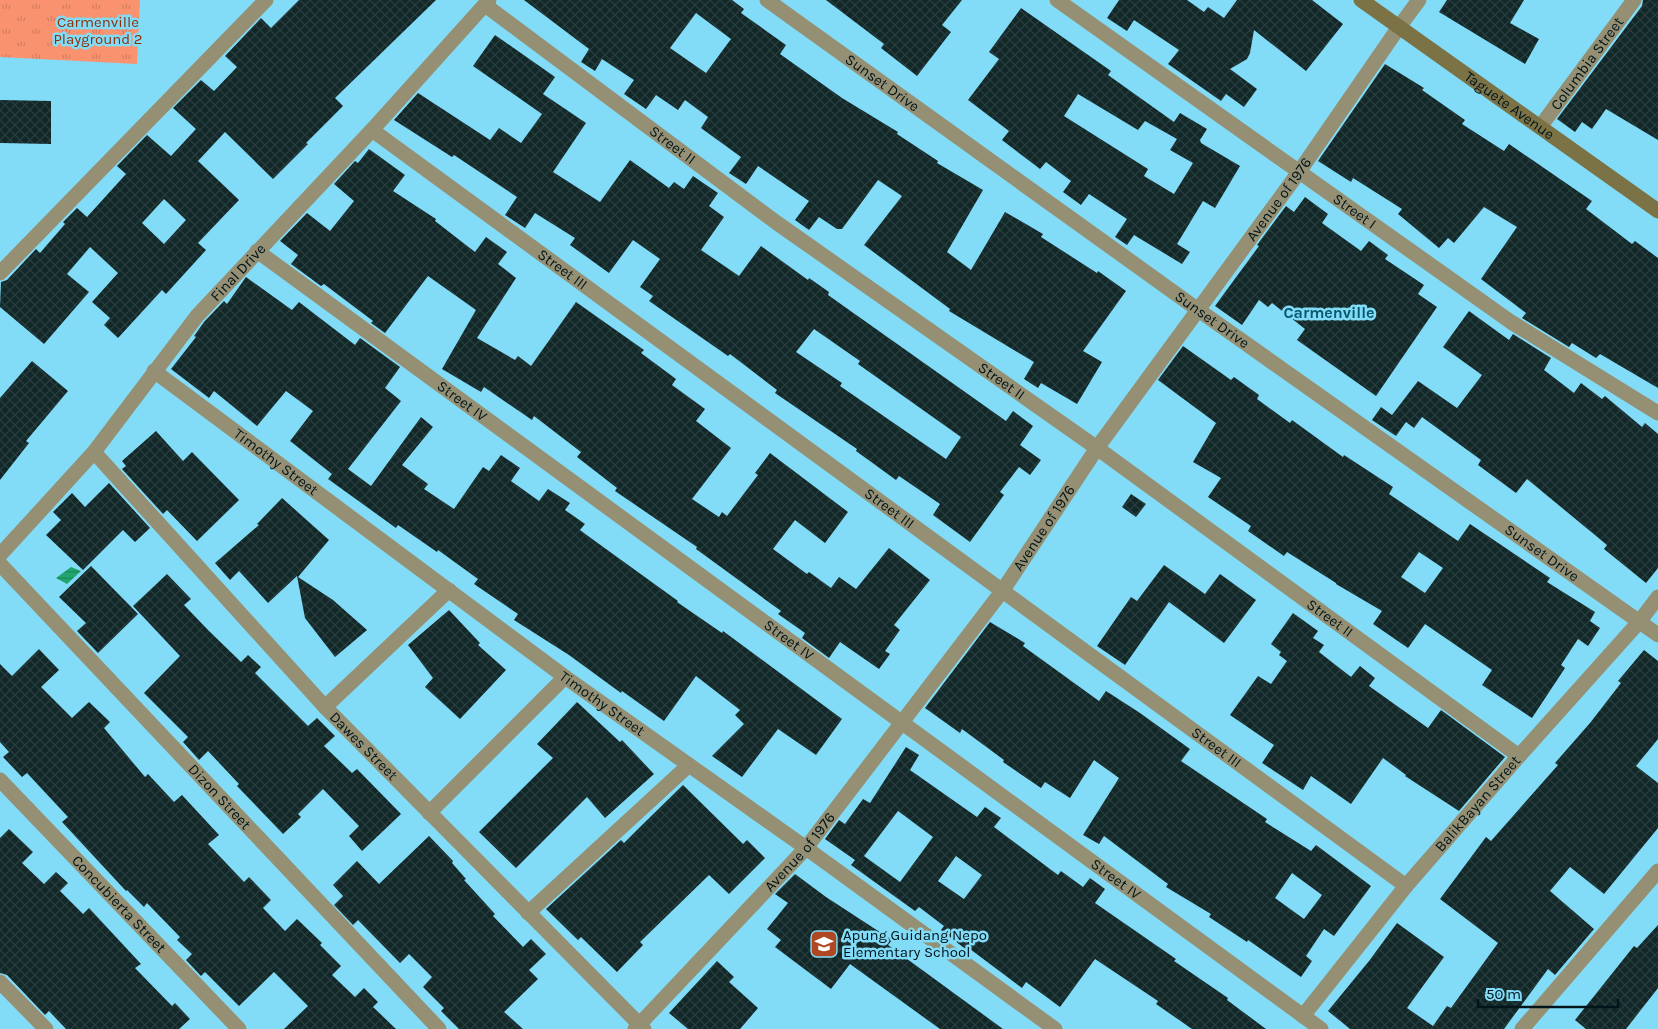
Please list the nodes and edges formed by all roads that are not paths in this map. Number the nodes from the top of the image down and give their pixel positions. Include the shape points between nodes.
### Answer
1 (766, 0) edge
2 (1057, 0) edge
3 (1361, 0) edge
4 (1419, 0) edge
5 (1634, 0) edge
6 (263, 1) edge
7 (487, 2) edge
8 (1398, 27) junction
9 (1540, 127) junction
10 (372, 130) junction
11 (1299, 172) junction
12 (1658, 211) edge
13 (258, 250) junction
14 (0, 273) edge
15 (1197, 309) junction
16 (154, 371) junction
17 (1658, 413) edge
18 (1097, 448) junction
19 (94, 452) junction
20 (0, 555) edge
21 (0, 564) edge
22 (449, 590) junction
23 (1003, 590) junction
24 (1658, 597) edge
25 (1639, 622) junction
26 (1658, 635) edge
27 (565, 677) junction
28 (325, 707) junction
29 (901, 723) junction
30 (1519, 756) junction
31 (689, 765) junction
32 (0, 780) edge
33 (429, 813) junction
34 (806, 848) junction
35 (1658, 871) edge
36 (1406, 886) junction
37 (528, 913) junction
38 (0, 982) edge
39 (1304, 1016) junction
40 (639, 1028) edge
41 (46, 1029) edge
42 (239, 1029) edge
43 (439, 1029) edge
44 (1055, 1029) edge
45 (1321, 1029) edge
46 (1522, 1029) edge

1 - 15 street, Sunset Drive
2 - 11 street, Street I
3 - 8 street, Taguete Avenue
4 - 8 street, Avenue of 1976
5 - 9 street, Columbia Street
6 - 14 street
7 - 10 street, Final Drive
7 - 18 street, Street II via 776,223
8 - 9 street, Taguete Avenue
8 - 11 street, Avenue of 1976
9 - 12 street, Taguete Avenue
10 - 13 street, Final Drive
10 - 23 street, Street III
11 - 15 street, Avenue of 1976
11 - 17 street, Street I via 1511,322
13 - 16 street, Final Drive via 197,316
13 - 29 street, Street IV
15 - 18 street, Avenue of 1976
15 - 25 street, Sunset Drive
16 - 19 street, Final Drive
16 - 22 street, Timothy Street
18 - 23 street, Avenue of 1976
18 - 30 street, Street II
19 - 20 street, Final Drive
19 - 28 street, Dawes Street
21 - 43 street, Dizon Street
22 - 27 street, Timothy Street
22 - 28 street
23 - 29 street, Avenue of 1976
23 - 36 street, Street III
24 - 25 street, BalikBayan Street
25 - 26 street, Sunset Drive
25 - 30 street, BalikBayan Street
27 - 31 street, Timothy Street
27 - 33 street
28 - 33 street, Dawes Street
29 - 34 street, Avenue of 1976
29 - 39 street, Street IV
30 - 36 street, BalikBayan Street
31 - 34 street, Timothy Street
31 - 37 street
32 - 42 street, Concubierta Street
33 - 37 street, Dawes Street
34 - 40 street, Avenue of 1976
34 - 44 street, Timothy Street
35 - 46 street
36 - 39 street, BalikBayan Street
37 - 40 street, Dawes Street
38 - 41 street
39 - 45 street, Street IV

